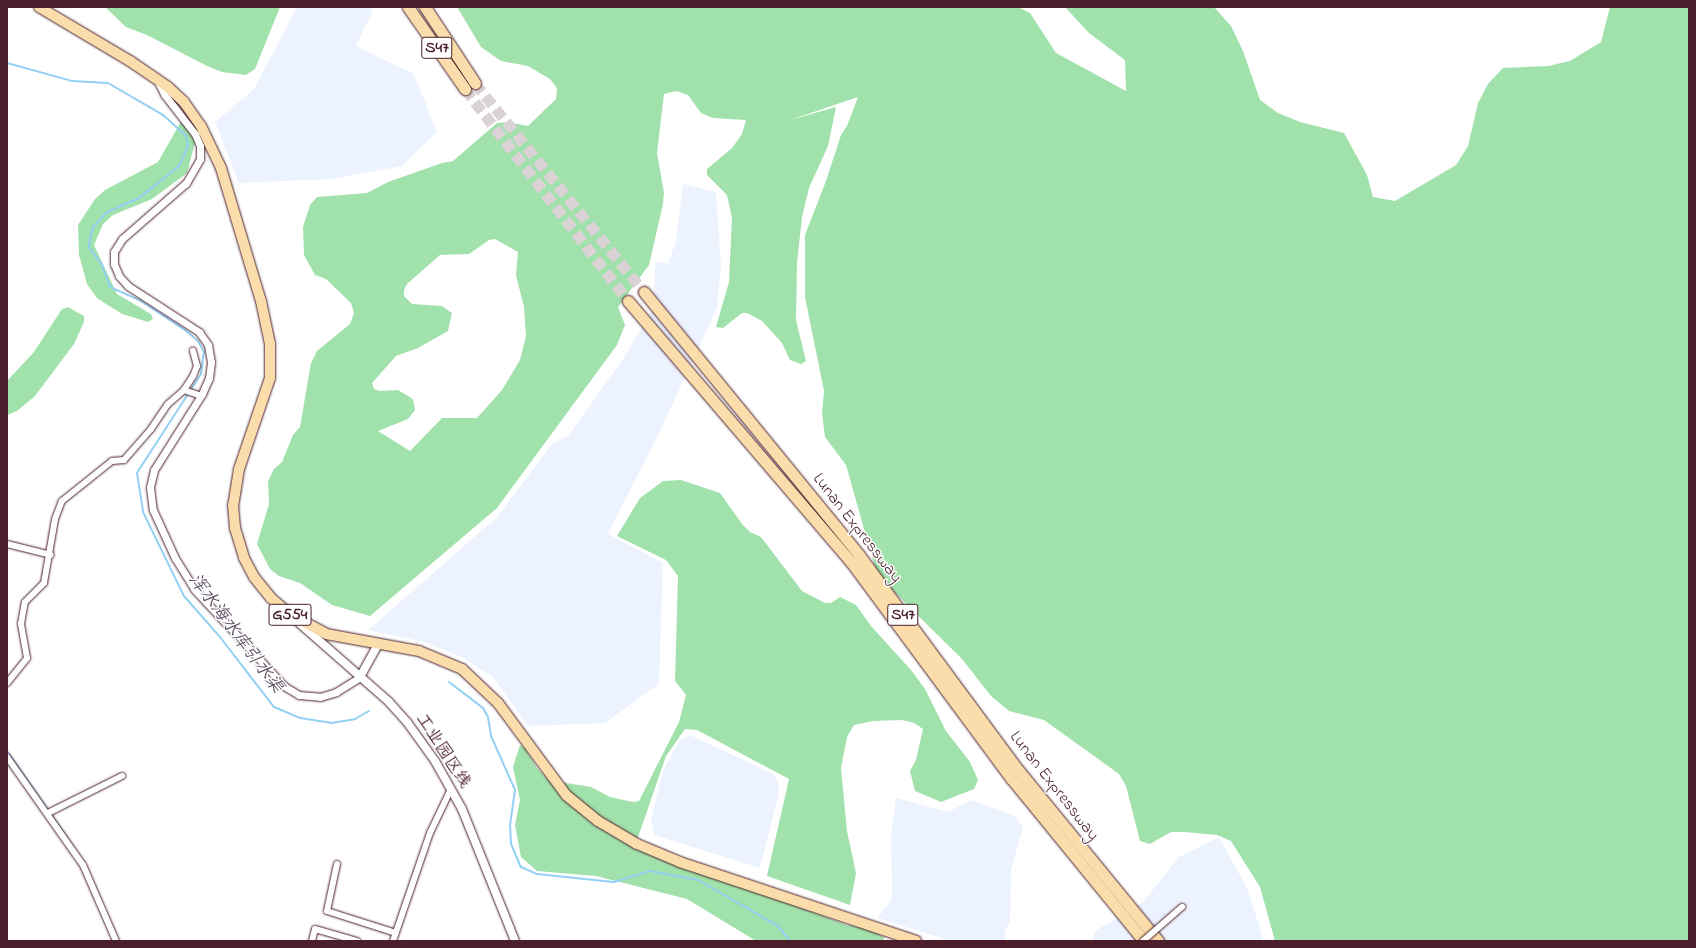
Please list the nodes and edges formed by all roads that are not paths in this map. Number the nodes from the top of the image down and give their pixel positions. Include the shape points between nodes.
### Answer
1 (39, 7) edge
2 (408, 7) edge
3 (425, 7) edge
4 (156, 78) junction
5 (475, 83) tunnel mouth
6 (465, 89) tunnel mouth
7 (644, 292) tunnel mouth
8 (628, 301) tunnel mouth
9 (193, 350) dead end
10 (185, 390) junction
11 (201, 396) junction
12 (7, 544) edge
13 (51, 555) junction
14 (291, 615) junction
15 (378, 644) junction
16 (360, 677) junction
17 (7, 683) edge
18 (7, 756) edge
19 (122, 776) dead end
20 (451, 789) junction
21 (50, 812) junction
22 (337, 864) dead end
23 (1182, 907) dead end
24 (396, 933) junction
25 (116, 941) edge
26 (312, 941) edge
27 (357, 941) edge
28 (393, 941) edge
29 (515, 941) edge
30 (916, 941) edge
31 (1143, 941) edge
32 (1158, 941) edge

1 - 4 highway, G554
2 - 6 highway, S47
3 - 5 highway, S47
4 - 11 street via 164,94 195,134 200,146 200,159 186,183 122,239 114,252 114,264 119,276 128,286 195,328 204,338 211,362 209,378
4 - 14 highway, G554 via 190,110 214,149 265,315 270,344 270,378 239,469 233,515 237,540 248,566 263,589
7 - 32 highway, Lunan Expressway / S47 via 859,556 1019,771
8 - 31 highway, Lunan Expressway / S47 via 851,562 1011,778
9 - 10 street via 197,366
10 - 11 street
10 - 13 street via 168,404 151,429 124,460 112,461 62,501 55,519
11 - 16 street via 162,454 150,483 153,510 175,558 205,602 274,677 292,692 310,697 328,695
12 - 13 street
13 - 17 street via 44,583 25,602 21,624 27,658
14 - 15 highway, G554 via 326,634
14 - 16 main road, 工业园区线
15 - 16 main road
15 - 30 highway, G554 via 431,654 470,675 498,703 566,794 618,834 668,858
16 - 20 main road, 工业园区线 via 407,722
18 - 21 street
19 - 21 street
20 - 24 street via 430,833
20 - 29 main road, 工业园区线
21 - 25 street via 83,865
22 - 24 street via 327,911
23 - 31 street, bridge
24 - 28 street
26 - 27 street via 315,929

